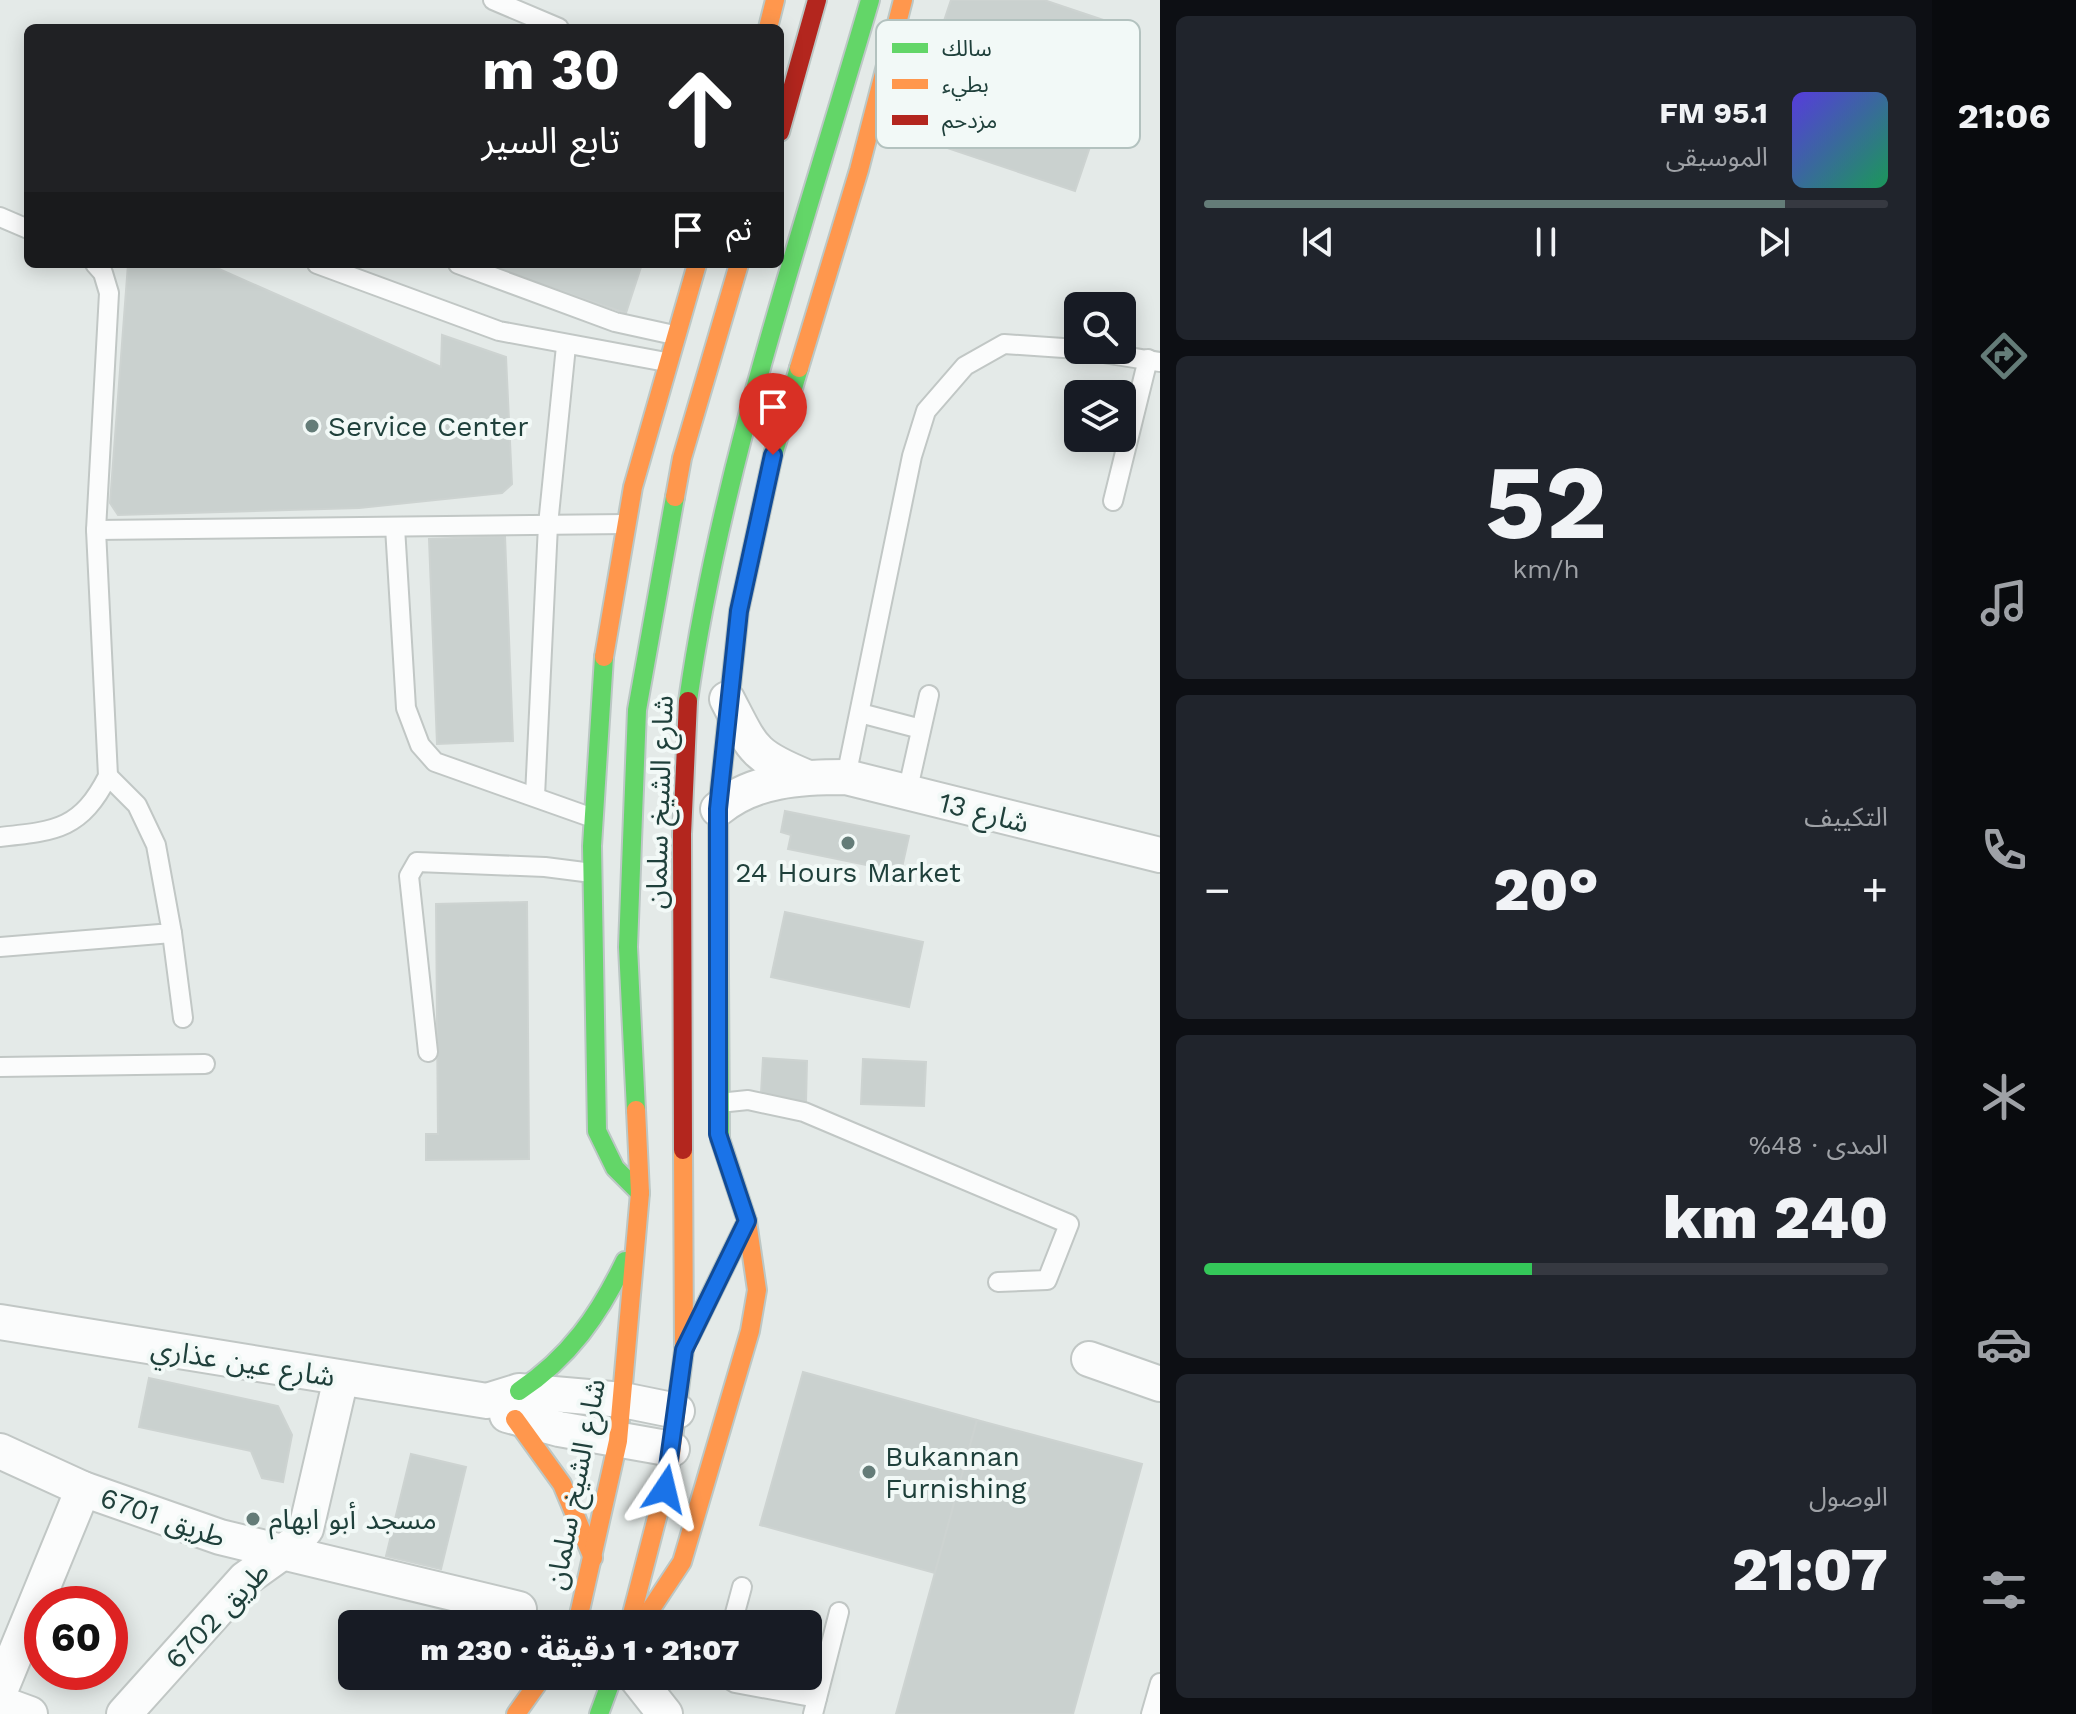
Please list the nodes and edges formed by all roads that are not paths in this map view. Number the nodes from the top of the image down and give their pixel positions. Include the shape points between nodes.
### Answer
1 (493, 0) edge
2 (775, 0) edge
3 (817, 0) edge
4 (870, 0) edge
5 (903, 0) edge
6 (898, 20) edge
7 (550, 24) edge
8 (769, 24) edge
9 (876, 104) edge
10 (784, 118) edge
11 (0, 217) edge
12 (24, 227) edge
13 (99, 268) edge
14 (328, 268) edge
15 (469, 268) edge
16 (696, 268) edge
17 (738, 268) edge
18 (674, 335) junction
19 (566, 346) junction
20 (1064, 348) edge
21 (1154, 360) edge
22 (666, 362) junction
23 (1113, 501) dead end
24 (626, 524) junction
25 (548, 525) junction
26 (395, 527) junction
27 (96, 530) junction
28 (929, 695) dead end
29 (727, 699) junction
30 (860, 713) junction
31 (921, 729) junction
32 (108, 776) junction
33 (806, 777) junction
34 (846, 777) junction
35 (907, 793) junction
36 (535, 796) junction
37 (718, 809) junction
38 (593, 818) junction
39 (0, 837) edge
40 (1160, 855) edge
41 (592, 873) junction
42 (592, 915) junction
43 (628, 917) junction
44 (172, 933) junction
45 (0, 947) edge
46 (183, 1018) dead end
47 (428, 1052) dead end
48 (205, 1064) dead end
49 (0, 1067) edge
50 (719, 1103) junction
51 (640, 1193) junction
52 (747, 1221) junction
53 (633, 1244) junction
54 (998, 1282) dead end
55 (0, 1322) edge
56 (684, 1350) junction
57 (1089, 1359) dead end
58 (341, 1378) junction
59 (1159, 1382) edge
60 (623, 1400) junction
61 (507, 1403) junction
62 (677, 1411) junction
63 (618, 1441) junction
64 (672, 1449) junction
65 (0, 1451) edge
66 (83, 1489) junction
67 (278, 1554) junction
68 (593, 1558) junction
69 (742, 1587) dead end
70 (519, 1609) dead end
71 (580, 1610) edge
72 (633, 1610) edge
73 (650, 1610) edge
74 (736, 1610) edge
75 (839, 1612) dead end
76 (1160, 1683) edge
77 (533, 1690) edge
78 (608, 1690) edge
79 (646, 1690) edge
80 (759, 1690) edge
81 (0, 1691) edge
82 (0, 1703) edge
83 (815, 1706) edge
84 (30, 1714) edge
85 (124, 1714) edge
86 (516, 1714) edge
87 (599, 1714) edge
88 (665, 1714) edge
89 (1151, 1714) edge

1 - 7 lane
2 - 8 main road
3 - 10 main road
4 - 56 main road, شارع الشيخ سلمان via 726,496 703,598 688,701 682,834
5 - 6 main road
9 - 29 main road via 773,455 739,611
11 - 12 lane
13 - 27 lane via 109,293
14 - 19 lane via 499,331
15 - 18 lane via 615,322
16 - 18 main road
17 - 43 main road, شارع الشيخ سلمان via 696,403 665,536 637,710
18 - 22 main road
19 - 22 lane
19 - 25 lane
20 - 30 lane via 1004,344 965,366 926,411 912,456
21 - 23 lane
22 - 24 main road
24 - 25 lane
24 - 38 main road via 604,659
25 - 26 lane
25 - 36 lane
26 - 27 lane
26 - 36 lane via 406,708 420,745 435,762
27 - 32 lane
28 - 31 lane
29 - 33 street via 765,760
29 - 37 main road
30 - 31 lane
30 - 34 lane
31 - 35 lane
32 - 39 lane via 92,807 61,827
32 - 44 lane via 137,805 156,845
33 - 34 street, شارع 13
33 - 37 street via 751,788
34 - 35 street, شارع 13
35 - 40 street, شارع 13
36 - 38 lane
37 - 50 main road
38 - 41 main road
41 - 42 main road
41 - 47 lane via 417,862 412,867
42 - 43 street
42 - 51 main road via 597,1131 615,1168
43 - 51 main road, شارع الشيخ سلمان
44 - 45 lane
44 - 46 lane
48 - 49 lane
50 - 52 main road via 718,1134
50 - 54 lane via 748,1100 804,1112 1067,1221 1069,1229 1047,1280
51 - 53 main road, شارع الشيخ سلمان
52 - 56 main road
52 - 73 main road via 757,1290 750,1331 682,1562
53 - 60 main road, شارع الشيخ سلمان
53 - 61 main road via 591,1327 557,1366
55 - 58 street, شارع عين عذاري
56 - 62 main road, شارع الشيخ سلمان
57 - 59 street
58 - 61 street, شارع عين عذاري
58 - 67 street, طريق 6702 via 306,1529
60 - 61 street, شارع عين عذاري
60 - 62 street, شارع عين عذاري
60 - 63 main road, شارع الشيخ سلمان
61 - 63 street, شارع عين عذاري
61 - 68 main road via 564,1484
62 - 64 main road, شارع الشيخ سلمان
63 - 64 street, شارع عين عذاري
63 - 68 main road, شارع الشيخ سلمان
64 - 72 main road, شارع الشيخ سلمان
65 - 66 street, طريق 6701
66 - 67 street, طريق 6701
66 - 81 street
67 - 70 street, طريق 6701
67 - 85 street, طريق 6702 via 245,1579
68 - 71 main road, شارع الشيخ سلمان
69 - 74 lane
75 - 83 lane
76 - 89 lane
77 - 86 main road
78 - 87 main road
79 - 88 street
80 - 83 lane
82 - 84 street

